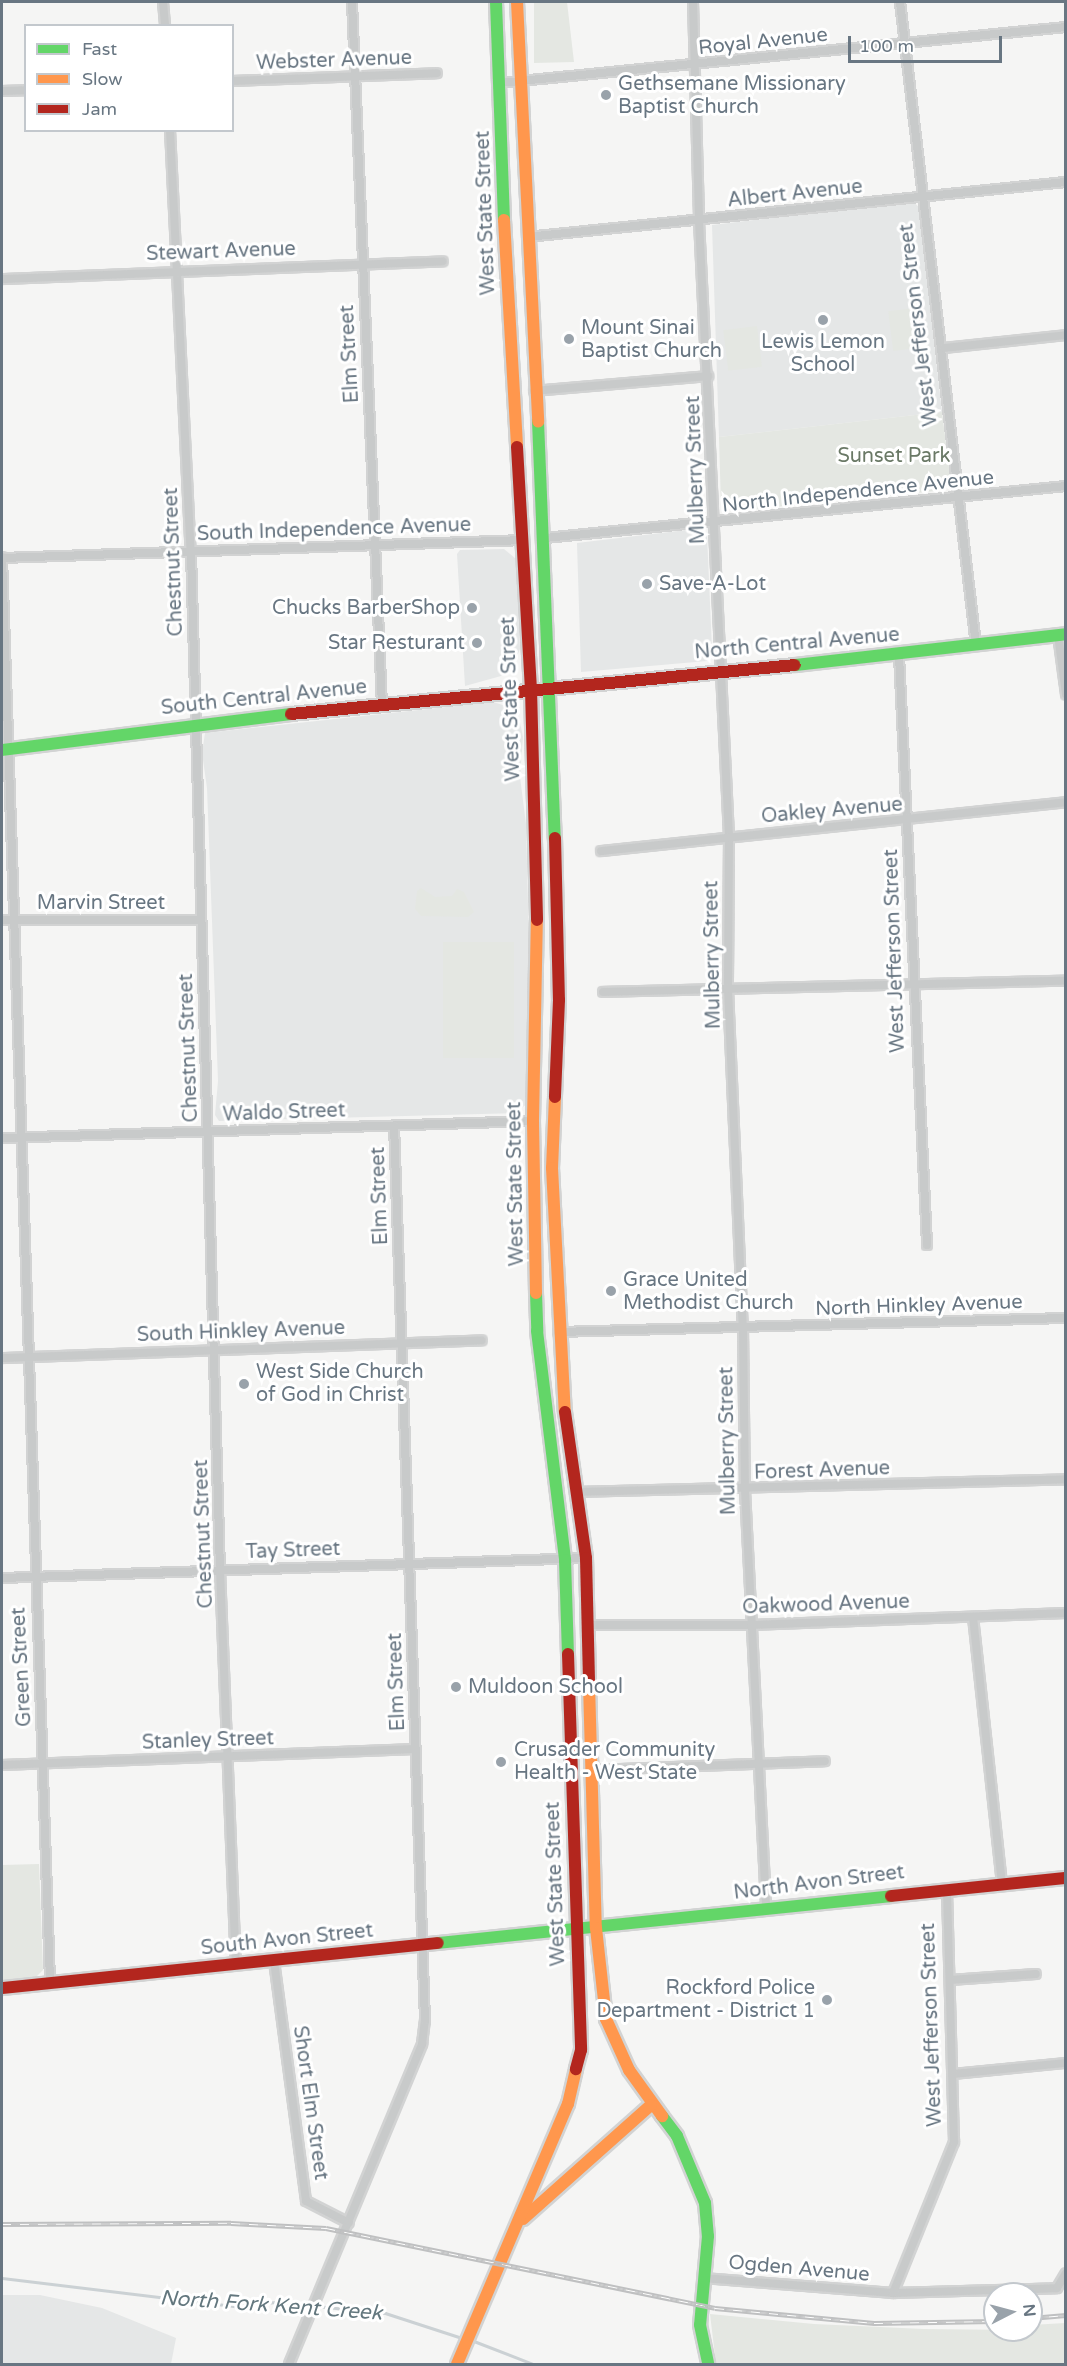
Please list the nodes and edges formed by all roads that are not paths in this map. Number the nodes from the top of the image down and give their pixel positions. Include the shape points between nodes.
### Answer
1 (163, 2) edge
2 (352, 2) edge
3 (496, 2) edge
4 (518, 2) edge
5 (693, 2) edge
6 (900, 2) edge
7 (165, 24) edge
8 (1065, 27) edge
9 (906, 43) junction
10 (695, 66) junction
11 (437, 73) dead end
12 (355, 78) junction
13 (234, 81) edge
14 (521, 81) junction
15 (500, 82) junction
16 (24, 90) edge
17 (2, 91) edge
18 (170, 132) edge
19 (1065, 182) edge
20 (924, 196) junction
21 (699, 221) junction
22 (527, 237) junction
23 (442, 261) dead end
24 (362, 264) junction
25 (177, 270) junction
26 (2, 279) edge
27 (1065, 335) edge
28 (943, 348) junction
29 (708, 376) junction
30 (534, 391) junction
31 (1065, 486) edge
32 (958, 500) junction
33 (714, 522) junction
34 (545, 538) junction
35 (524, 540) junction
36 (376, 545) junction
37 (191, 552) junction
38 (2, 557) edge
39 (1062, 635) edge
40 (976, 645) junction
41 (899, 655) junction
42 (721, 671) junction
43 (551, 688) junction
44 (531, 689) junction
45 (1065, 694) edge
46 (382, 705) junction
47 (195, 723) junction
48 (5, 750) edge
49 (1065, 802) edge
50 (909, 820) junction
51 (729, 837) junction
52 (601, 851) dead end
53 (6, 920) edge
54 (201, 920) junction
55 (1065, 981) edge
56 (916, 985) junction
57 (728, 989) junction
58 (603, 992) dead end
59 (532, 1121) junction
60 (394, 1126) junction
61 (208, 1131) junction
62 (21, 1137) junction
63 (2, 1138) edge
64 (927, 1245) dead end
65 (1065, 1318) edge
66 (743, 1328) junction
67 (558, 1332) junction
68 (482, 1340) dead end
69 (402, 1343) junction
70 (216, 1350) junction
71 (29, 1357) junction
72 (2, 1358) edge
73 (1065, 1479) edge
74 (745, 1490) junction
75 (579, 1492) junction
76 (586, 1558) junction
77 (565, 1560) junction
78 (410, 1563) junction
79 (220, 1570) junction
80 (34, 1576) junction
81 (2, 1578) edge
82 (1065, 1613) edge
83 (973, 1617) junction
84 (587, 1625) junction
85 (751, 1625) junction
86 (416, 1749) junction
87 (230, 1756) junction
88 (825, 1761) dead end
89 (758, 1763) junction
90 (2, 1765) edge
91 (44, 1765) junction
92 (594, 1770) junction
93 (1065, 1878) edge
94 (1002, 1884) junction
95 (947, 1889) junction
96 (766, 1909) junction
97 (596, 1928) junction
98 (576, 1930) junction
99 (422, 1946) junction
100 (274, 1961) junction
101 (236, 1964) junction
102 (1036, 1974) dead end
103 (950, 1980) junction
104 (50, 1984) junction
105 (2, 1988) edge
106 (1065, 2062) edge
107 (953, 2074) junction
108 (651, 2105) junction
109 (349, 2223) junction
110 (517, 2224) junction
111 (1065, 2273) edge
112 (703, 2278) junction
113 (893, 2293) junction
114 (457, 2361) edge
115 (289, 2364) edge
116 (708, 2364) edge

1 - 7 street
2 - 12 street, Elm Street
3 - 15 main road, West State Street
4 - 14 main road, West State Street
5 - 10 street, Mulberry Street
6 - 9 street, West Jefferson Street
8 - 9 street, Royal Avenue
9 - 10 street, Royal Avenue
9 - 20 street, West Jefferson Street
10 - 14 street, Royal Avenue
10 - 21 street, Mulberry Street
11 - 12 street, Webster Avenue
12 - 13 street, Webster Avenue
12 - 24 street, Elm Street
14 - 15 street, Royal Avenue
14 - 22 main road, West State Street
15 - 35 main road, West State Street via 506,259
16 - 17 street
18 - 25 street, Chestnut Street
19 - 20 street, Albert Avenue
20 - 21 street, Albert Avenue
20 - 28 street, West Jefferson Street
21 - 22 street, Albert Avenue
21 - 29 street, Mulberry Street
22 - 30 main road, West State Street
23 - 24 street, Stewart Avenue
24 - 25 street, Stewart Avenue
24 - 36 street, Elm Street
25 - 26 street, Stewart Avenue
25 - 37 street, Chestnut Street
27 - 28 street
28 - 32 street, West Jefferson Street
29 - 30 street
29 - 33 street, Mulberry Street
30 - 34 main road, West State Street
31 - 32 street, North Independence Avenue
32 - 33 street, North Independence Avenue
32 - 40 street, West Jefferson Street
33 - 34 street, North Independence Avenue
33 - 42 street, Mulberry Street
34 - 43 main road, West State Street
35 - 36 street, South Independence Avenue
35 - 44 main road, West State Street
36 - 37 street, South Independence Avenue
36 - 46 street, Elm Street
37 - 38 street, South Independence Avenue
37 - 47 street, Chestnut Street
38 - 48 street, Green Street
39 - 40 main road, North Central Avenue
39 - 45 street
40 - 41 main road, North Central Avenue
41 - 42 main road, North Central Avenue
41 - 50 street, West Jefferson Street
42 - 43 main road, North Central Avenue
42 - 51 street, Mulberry Street
43 - 44 main road, North Central Avenue
43 - 67 main road, West State Street via 560,1000 552,1168
44 - 46 main road, South Central Avenue
44 - 59 main road, West State Street via 538,1027
46 - 47 main road, South Central Avenue
47 - 48 main road, South Central Avenue
47 - 54 street, Chestnut Street
48 - 53 street, Green Street
49 - 50 street, Oakley Avenue
50 - 51 street, Oakley Avenue
50 - 56 street, West Jefferson Street
51 - 52 street, Oakley Avenue
51 - 57 street, Mulberry Street
53 - 54 street, Marvin Street
53 - 62 street, Green Street
54 - 61 street, Chestnut Street
55 - 56 street
56 - 57 street
56 - 64 street, West Jefferson Street
57 - 58 street
57 - 66 street, Mulberry Street
59 - 60 street, Waldo Street
59 - 77 main road, West State Street via 537,1331
60 - 61 street, Waldo Street
60 - 69 street, Elm Street
61 - 62 street, Waldo Street
61 - 70 street, Chestnut Street
62 - 63 street, Waldo Street
62 - 71 street, Green Street
65 - 66 street, North Hinkley Avenue
66 - 67 street, North Hinkley Avenue
66 - 74 street, Mulberry Street
67 - 75 main road, West State Street via 561,1387
68 - 69 street, South Hinkley Avenue
69 - 70 street, South Hinkley Avenue
69 - 78 street, Elm Street
70 - 71 street, South Hinkley Avenue
70 - 79 street, Chestnut Street
71 - 72 street, South Hinkley Avenue
71 - 80 street, Green Street
73 - 74 street, Forest Avenue
74 - 75 street, Forest Avenue
74 - 85 street, Mulberry Street
75 - 76 main road, West State Street
76 - 77 street, Tay Street
76 - 84 main road, West State Street
77 - 78 street, Tay Street
77 - 98 main road, West State Street
78 - 79 street, Tay Street
78 - 86 street, Elm Street
79 - 80 street, Tay Street
79 - 87 street, Chestnut Street
80 - 81 street, Tay Street
80 - 91 street, Green Street
82 - 83 street, Oakwood Avenue
83 - 85 street, Oakwood Avenue
83 - 94 street
84 - 85 street, Oakwood Avenue
84 - 92 main road, West State Street
85 - 89 street, Mulberry Street
86 - 87 street, Stanley Street
86 - 99 street, Elm Street
87 - 91 street, Stanley Street
87 - 101 street, Chestnut Street
88 - 89 street
89 - 92 street
89 - 96 street, Mulberry Street
90 - 91 street, Stanley Street
91 - 104 street, Green Street
92 - 97 main road, West State Street
93 - 94 main road, North Avon Street
94 - 95 main road, North Avon Street
95 - 96 main road, North Avon Street
95 - 103 street, West Jefferson Street
96 - 97 main road, North Avon Street
97 - 98 main road, North Avon Street
97 - 108 main road, West State Street via 606,2019 629,2070
98 - 99 main road, South Avon Street
98 - 110 main road, West State Street via 581,2050 578,2074
99 - 100 main road, South Avon Street
99 - 109 street, Elm Street via 422,2044
100 - 101 main road, South Avon Street
100 - 109 street, Short Elm Street via 306,2201
101 - 104 main road, South Avon Street
102 - 103 street
103 - 107 street, West Jefferson Street
104 - 105 main road, South Avon Street
106 - 107 street
107 - 113 street, West Jefferson Street via 954,2142
108 - 110 main road
108 - 112 main road, West State Street via 677,2136 705,2203 708,2236
109 - 115 street, Elm Street
110 - 114 main road, West State Street
111 - 113 street, Ogden Avenue via 1057,2288
112 - 113 street, Ogden Avenue
112 - 116 main road, West State Street via 700,2306

